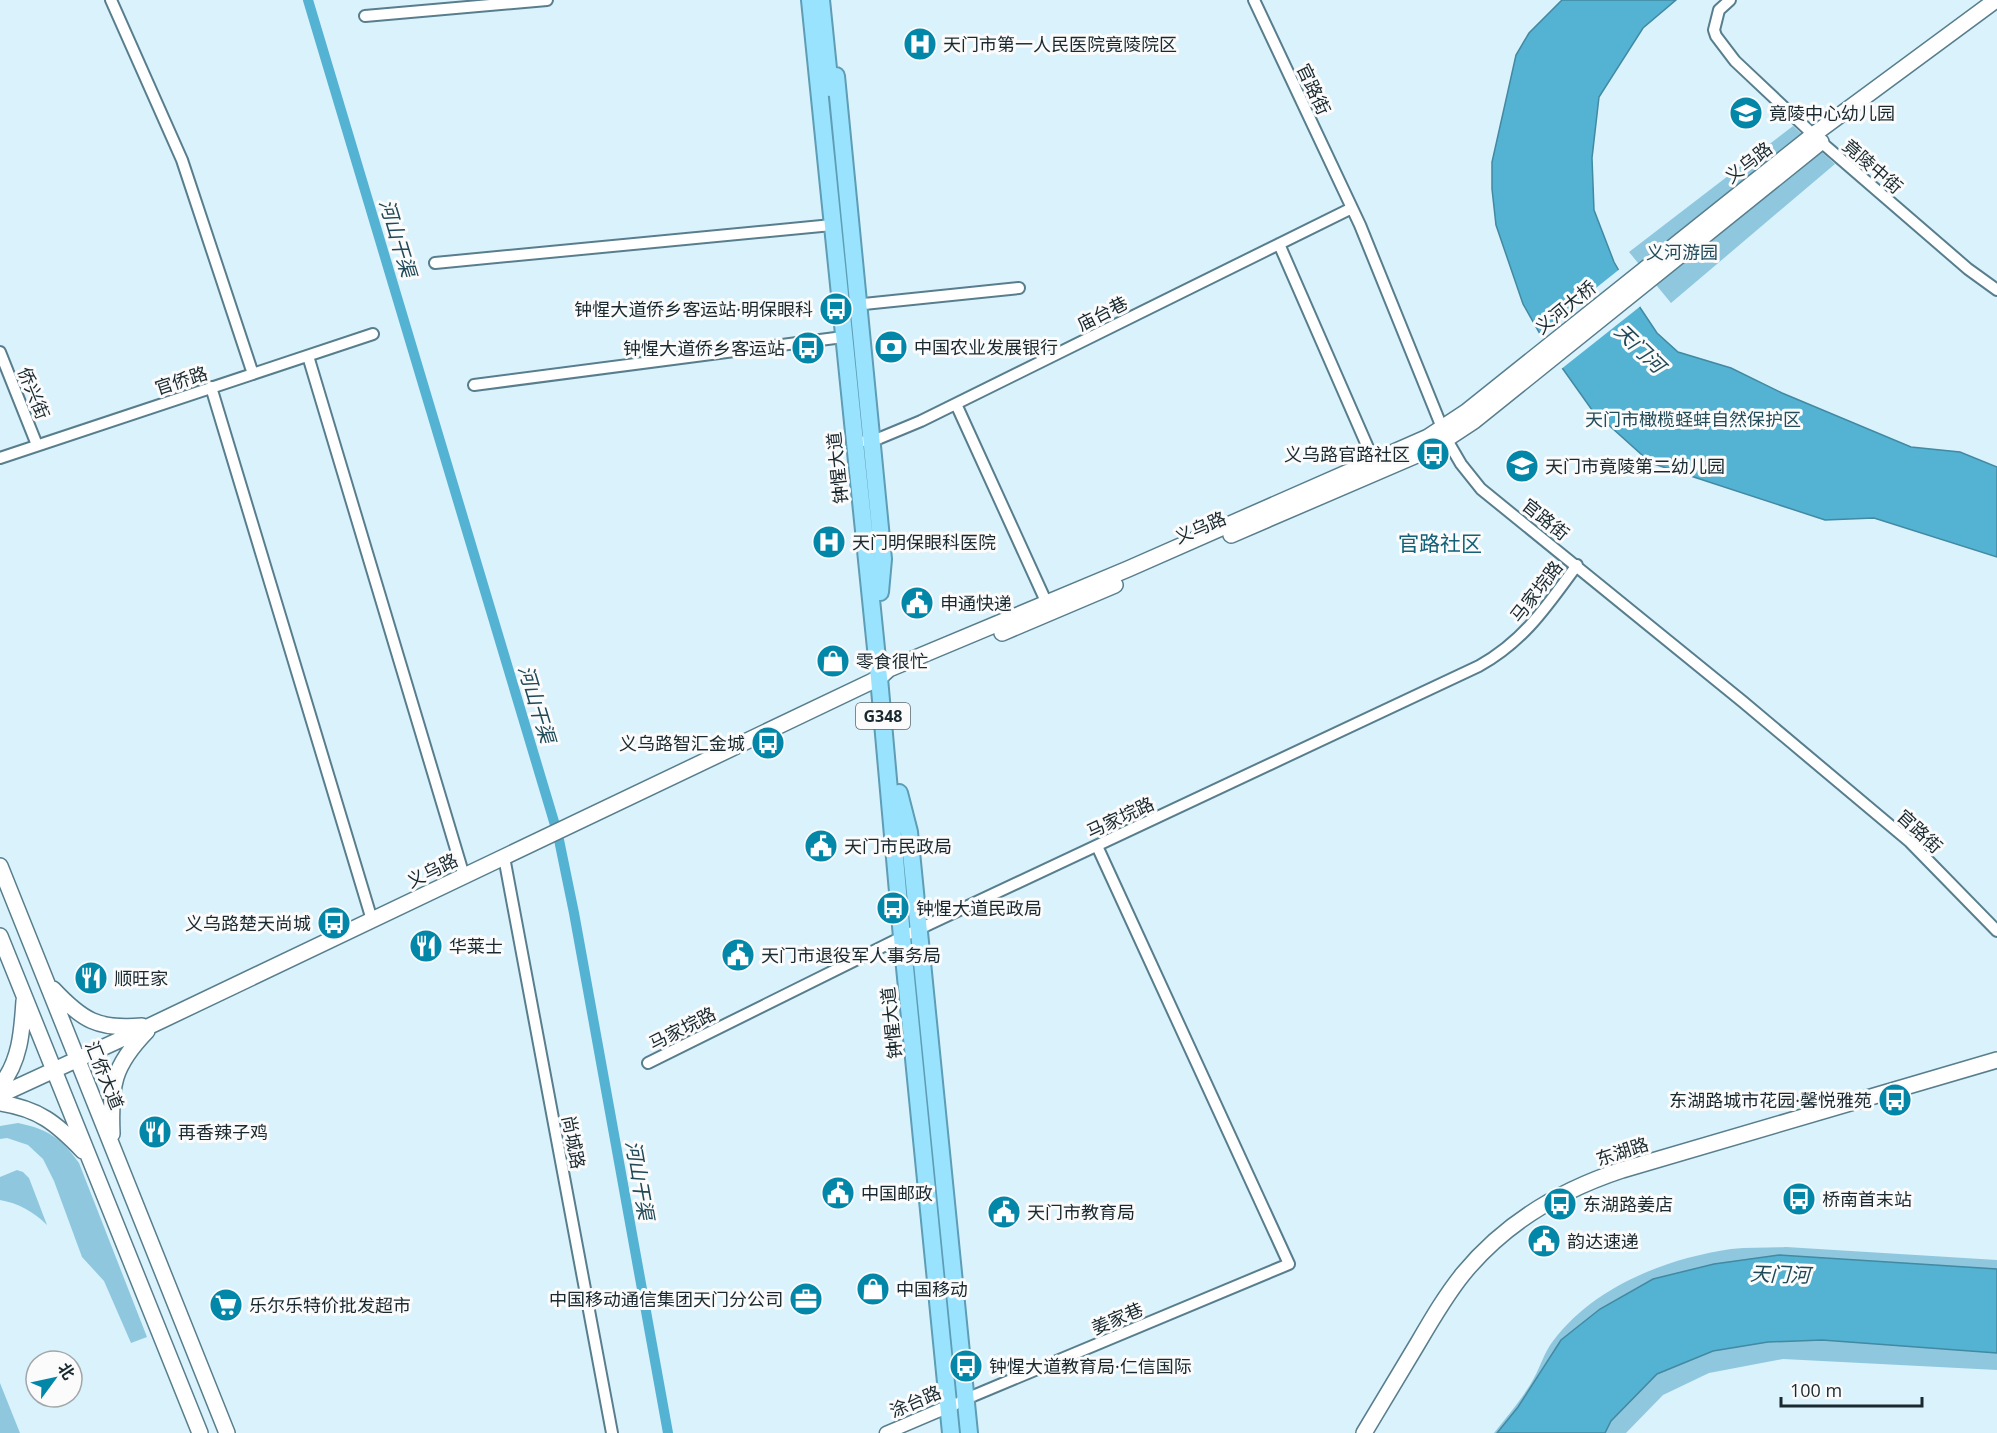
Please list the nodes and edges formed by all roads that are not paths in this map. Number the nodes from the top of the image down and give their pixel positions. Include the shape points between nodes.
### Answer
1 (111, 0) edge
2 (547, 0) edge
3 (802, 0) edge
4 (810, 0) edge
5 (821, 0) edge
6 (828, 0) edge
7 (1254, 0) edge
8 (1730, 0) edge
9 (1996, 0) edge
10 (1997, 12) edge
11 (365, 16) dead end
12 (1817, 139) junction
13 (1352, 208) junction
14 (828, 225) junction
15 (1279, 244) junction
16 (435, 263) dead end
17 (1645, 276) joint
18 (1019, 288) dead end
19 (1997, 290) edge
20 (854, 305) junction
21 (373, 334) dead end
22 (840, 338) junction
23 (0, 352) edge
24 (308, 356) junction
25 (253, 374) junction
26 (1517, 378) joint
27 (474, 386) dead end
28 (211, 387) junction
29 (956, 404) junction
30 (1445, 434) junction
31 (868, 440) junction
32 (37, 445) junction
33 (0, 458) edge
34 (1376, 467) junction
35 (1577, 566) junction
36 (875, 592) junction
37 (1049, 608) junction
38 (886, 675) junction
39 (1097, 846) junction
40 (504, 857) junction
41 (0, 866) edge
42 (464, 876) junction
43 (372, 920) junction
44 (1997, 931) edge
45 (906, 935) junction
46 (0, 936) edge
47 (47, 983) junction
48 (24, 995) junction
49 (154, 1024) junction
50 (77, 1059) junction
51 (1997, 1060) edge
52 (648, 1063) dead end
53 (1997, 1067) edge
54 (54, 1069) junction
55 (0, 1086) edge
56 (922, 1093) junction
57 (0, 1095) edge
58 (0, 1103) edge
59 (113, 1146) junction
60 (88, 1156) junction
61 (953, 1404) junction
62 (200, 1433) edge
63 (227, 1433) edge
64 (612, 1433) edge
65 (886, 1433) edge
66 (943, 1433) edge
67 (951, 1433) edge
68 (961, 1433) edge
69 (969, 1433) edge
70 (1364, 1433) edge
71 (1371, 1433) edge

1 - 25 street via 182,160
2 - 11 street
3 - 14 highway
4 - 14 highway, 钟惺大道 / G348
5 - 20 highway, 钟惺大道 / G348
6 - 20 highway
7 - 13 street, 官路街
8 - 12 street, 竟陵中街 via 1716,16 1716,36 1745,72
9 - 12 main road, 义乌路
10 - 12 main road, 义乌路
12 - 17 main road, 义乌路
12 - 19 street, 竟陵中街
13 - 15 street, 庙台巷
13 - 30 street, 官路街
14 - 16 street
14 - 22 highway, 钟惺大道 / G348
15 - 29 street, 庙台巷
15 - 34 street
17 - 26 main road, 义河大桥
18 - 20 street
20 - 31 highway, 钟惺大道 / G348
21 - 24 street, 官侨路
22 - 27 street
22 - 36 highway, 钟惺大道 / G348
23 - 32 street, 侨兴街
24 - 25 street, 官侨路
24 - 42 street
25 - 28 street, 官侨路
26 - 30 main road, 义乌路
28 - 32 street, 官侨路
28 - 43 street
29 - 31 street, 庙台巷 via 890,435
29 - 37 street
30 - 34 main road, 义乌路 via 1419,442
30 - 35 street, 官路街 via 1461,464 1481,489
31 - 36 highway, 钟惺大道 / G348
32 - 33 street, 官侨路
34 - 37 main road, 义乌路
35 - 39 street, 马家垸路 via 1526,631 1479,666
35 - 44 street, 官路街 via 1910,842
36 - 38 highway, 钟惺大道 / G348
37 - 38 main road, 义乌路
38 - 40 main road, 义乌路
38 - 45 highway, 钟惺大道 / G348
39 - 45 street, 马家垸路
39 - 61 street, 姜家巷 via 1289,1264
40 - 42 main road, 义乌路
40 - 64 street, 尚城路
41 - 47 main road, 汇侨大道
42 - 43 main road, 义乌路
43 - 49 main road, 义乌路
45 - 52 street, 马家垸路
45 - 56 highway, 钟惺大道 / G348
46 - 48 main road
47 - 49 main road via 87,1020 110,1027
47 - 50 main road, 汇侨大道
48 - 54 main road
48 - 55 main road via 19,1049
49 - 50 main road, 义乌路
49 - 59 main road via 128,1052 117,1071 111,1101
50 - 54 main road, 义乌路
50 - 59 main road, 汇侨大道
51 - 70 main road, 东湖路 via 1622,1170 1555,1199 1504,1234 1464,1273
53 - 71 main road, 东湖路 via 1605,1181 1563,1200 1517,1230 1469,1277
54 - 57 main road, 义乌路
54 - 60 main road
56 - 61 highway, 钟惺大道 / G348 via 928,1234
56 - 61 highway, 钟惺大道 / G348 via 949,1275
58 - 60 main road via 51,1120
59 - 63 main road, 汇侨大道
60 - 62 main road
61 - 65 street, 涂台路
61 - 66 highway
61 - 67 highway, 钟惺大道 / G348
61 - 68 highway, 钟惺大道 / G348
61 - 69 highway

